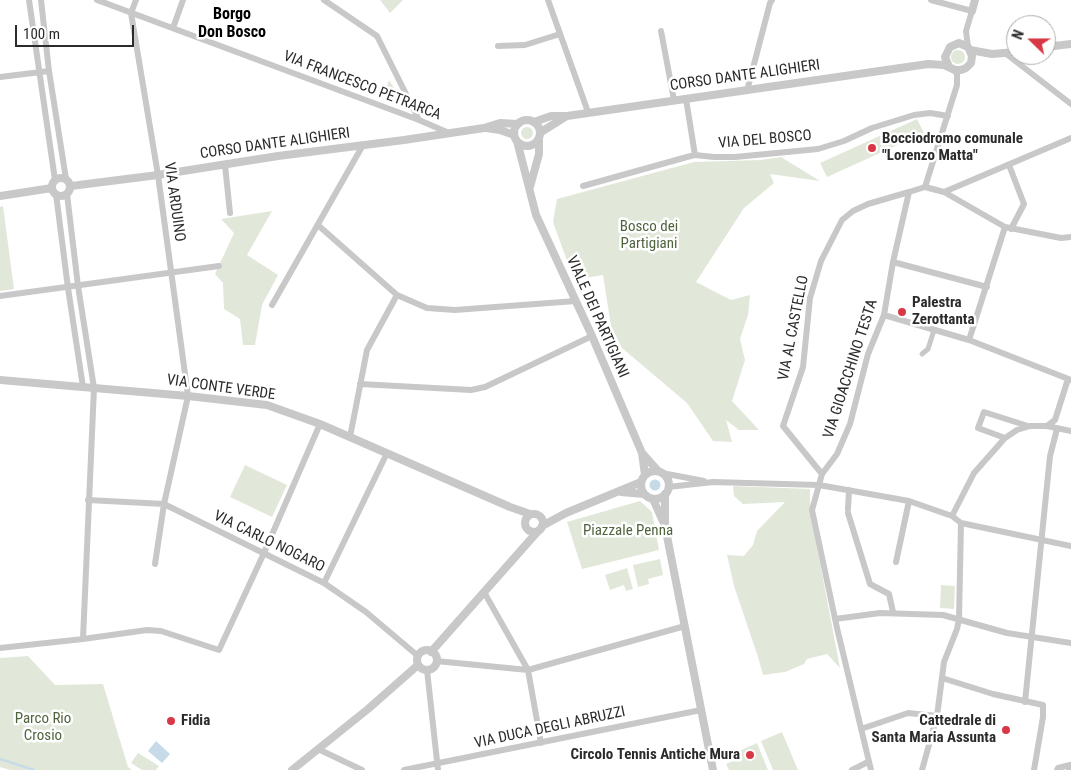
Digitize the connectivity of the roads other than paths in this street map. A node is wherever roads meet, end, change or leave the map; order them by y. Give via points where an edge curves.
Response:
1 (29, 0) edge
2 (41, 0) edge
3 (97, 0) edge
4 (136, 0) edge
5 (183, 0) edge
6 (324, 0) edge
7 (548, 0) edge
8 (931, 0) edge
9 (975, 0) edge
10 (770, 1) edge
11 (972, 11) junction
12 (131, 13) junction
13 (968, 23) junction
14 (173, 28) junction
15 (661, 31) dead end
16 (560, 34) junction
17 (1071, 44) edge
18 (498, 46) dead end
19 (1056, 46) edge
20 (949, 48) junction
21 (969, 48) junction
22 (1003, 54) junction
23 (1006, 54) edge
24 (928, 64) junction
25 (968, 66) junction
26 (951, 68) junction
27 (49, 71) junction
28 (39, 72) junction
29 (0, 78) edge
30 (746, 91) junction
31 (955, 93) junction
32 (686, 99) junction
33 (674, 100) junction
34 (1071, 104) edge
35 (588, 112) junction
36 (567, 116) junction
37 (948, 116) junction
38 (419, 120) junction
39 (534, 122) junction
40 (518, 124) junction
41 (484, 128) junction
42 (449, 133) junction
43 (540, 136) junction
44 (516, 138) junction
45 (1071, 138) edge
46 (363, 146) junction
47 (695, 155) junction
48 (225, 165) junction
49 (1009, 165) junction
50 (158, 175) junction
51 (68, 182) junction
52 (583, 186) dead end
53 (54, 187) junction
54 (925, 187) junction
55 (530, 192) junction
56 (909, 192) junction
57 (944, 192) junction
58 (67, 194) junction
59 (0, 196) edge
60 (230, 213) dead end
61 (318, 226) junction
62 (1008, 228) junction
63 (1071, 237) edge
64 (893, 262) junction
65 (219, 266) dead end
66 (172, 273) junction
67 (78, 286) junction
68 (68, 288) junction
69 (987, 288) junction
70 (397, 295) junction
71 (0, 296) edge
72 (576, 301) junction
73 (272, 305) dead end
74 (884, 315) junction
75 (934, 330) junction
76 (592, 336) junction
77 (969, 340) junction
78 (922, 354) dead end
79 (0, 380) edge
80 (1070, 380) edge
81 (360, 384) junction
82 (83, 387) junction
83 (94, 388) junction
84 (188, 396) junction
85 (320, 424) junction
86 (1030, 426) junction
87 (1047, 426) junction
88 (1067, 429) edge
89 (350, 437) junction
90 (1005, 438) junction
91 (387, 453) junction
92 (642, 453) junction
93 (660, 472) junction
94 (822, 474) junction
95 (643, 478) junction
96 (713, 482) junction
97 (819, 485) junction
98 (849, 490) junction
99 (667, 491) junction
100 (619, 492) junction
101 (644, 494) junction
102 (653, 499) junction
103 (88, 500) junction
104 (908, 501) junction
105 (164, 504) junction
106 (510, 507) junction
107 (566, 513) junction
108 (530, 514) junction
109 (540, 516) junction
110 (952, 516) junction
111 (961, 523) junction
112 (526, 525) junction
113 (665, 526) junction
114 (540, 528) junction
115 (1042, 539) junction
116 (1071, 546) edge
117 (521, 552) junction
118 (264, 553) junction
119 (896, 562) dead end
120 (155, 564) dead end
121 (324, 583) junction
122 (484, 592) junction
123 (894, 612) junction
124 (835, 619) junction
125 (959, 619) junction
126 (685, 626) junction
127 (1031, 637) junction
128 (83, 639) junction
129 (1071, 643) edge
130 (0, 648) edge
131 (432, 652) junction
132 (418, 656) junction
133 (436, 661) junction
134 (418, 665) junction
135 (427, 670) junction
136 (528, 670) junction
137 (942, 678) junction
138 (1025, 702) junction
139 (701, 710) junction
140 (937, 716) junction
141 (861, 728) junction
142 (541, 743) junction
143 (318, 749) junction
144 (868, 762) junction
145 (1070, 766) edge
146 (438, 767) edge
147 (292, 770) edge
148 (362, 770) edge
149 (404, 770) edge
150 (713, 770) edge
151 (852, 770) edge
152 (871, 770) edge
153 (922, 770) edge
154 (1034, 770) edge
155 (1057, 770) edge

1 - 28 street
2 - 27 street
3 - 12 street, VIA FRANCESCO PETRARCA
4 - 12 street
5 - 14 street
6 - 38 street via 377,36
7 - 16 street
8 - 11 street
9 - 11 street
10 - 30 street
11 - 13 street
12 - 14 street, VIA FRANCESCO PETRARCA
12 - 50 street, VIA ARDUINO
13 - 20 street
13 - 21 street
14 - 38 street, VIA FRANCESCO PETRARCA
15 - 33 street
16 - 18 street via 525,45
16 - 35 street
17 - 19 street
20 - 21 street via 959,43
20 - 24 street, CORSO DANTE ALIGHIERI
20 - 26 street via 945,59
21 - 22 street
21 - 25 street via 972,56
22 - 23 street
22 - 25 street via 979,58
22 - 34 street
24 - 26 street, CORSO DANTE ALIGHIERI via 943,64
24 - 30 street, CORSO DANTE ALIGHIERI
25 - 26 street via 961,70
25 - 31 street
26 - 31 street via 958,77
27 - 28 street
27 - 51 street
28 - 29 street
28 - 53 street
30 - 32 street, CORSO DANTE ALIGHIERI
31 - 37 street
32 - 33 street, CORSO DANTE ALIGHIERI
32 - 47 street
33 - 35 street, CORSO DANTE ALIGHIERI
35 - 36 street, CORSO DANTE ALIGHIERI
36 - 39 street, CORSO DANTE ALIGHIERI via 551,116
36 - 43 street, CORSO DANTE ALIGHIERI
37 - 47 street, VIA DEL BOSCO via 914,114 818,149 735,157
37 - 54 street
38 - 42 street, VIA FRANCESCO PETRARCA
39 - 40 street via 526,120
39 - 43 street via 540,128
40 - 41 street, CORSO DANTE ALIGHIERI via 500,123
40 - 44 street
41 - 42 street, CORSO DANTE ALIGHIERI
41 - 44 street, CORSO DANTE ALIGHIERI via 500,130
42 - 46 street, CORSO DANTE ALIGHIERI
43 - 44 street via 529,146 520,144
43 - 55 street, VIALE DEI PARTIGIANI
44 - 55 street, VIALE DEI PARTIGIANI
45 - 49 street
46 - 48 street, CORSO DANTE ALIGHIERI
46 - 61 street
47 - 52 street, VIA DEL BOSCO
48 - 50 street, CORSO DANTE ALIGHIERI
48 - 60 street
49 - 57 street
49 - 62 street via 1024,204
50 - 51 street, CORSO DANTE ALIGHIERI
50 - 66 street, VIA ARDUINO
51 - 53 street, CORSO DANTE ALIGHIERI via 60,178
51 - 58 street
53 - 58 street via 62,196
53 - 59 street
53 - 68 street
54 - 56 street
54 - 57 street
55 - 72 street, VIALE DEI PARTIGIANI via 544,235
56 - 64 street, VIA GIOACCHINO TESTA
56 - 94 street, VIA AL CASTELLO via 853,211 842,220 821,261 810,298 803,367 783,426
57 - 62 street
58 - 67 street
61 - 70 street
61 - 73 street
62 - 63 street
62 - 69 street
64 - 69 street
64 - 74 street, VIA GIOACCHINO TESTA
65 - 66 street
66 - 67 street
66 - 84 street, VIA ARDUINO
67 - 68 street
67 - 83 street
68 - 71 street
68 - 82 street
69 - 77 street
70 - 72 street via 427,308 455,310
70 - 81 street via 366,350
72 - 76 street, VIALE DEI PARTIGIANI
74 - 75 street
74 - 94 street, VIA GIOACCHINO TESTA via 868,354 850,424 837,454
75 - 77 street
75 - 78 street via 928,349
76 - 81 street via 485,387 471,390
76 - 92 street, VIALE DEI PARTIGIANI
77 - 80 street
79 - 82 street, VIA CONTE VERDE
80 - 87 street via 1055,420
81 - 89 street
82 - 83 street, VIA CONTE VERDE
83 - 84 street, VIA CONTE VERDE
83 - 103 street
84 - 85 street, VIA CONTE VERDE via 267,405
84 - 105 street, VIA ARDUINO
85 - 89 street, VIA CONTE VERDE
85 - 118 street
86 - 87 street
86 - 90 street
86 - 90 street via 984,412 978,428
87 - 88 street
88 - 115 street via 1050,456
89 - 91 street, VIA CONTE VERDE
90 - 110 street via 974,473
91 - 106 street, VIA CONTE VERDE
91 - 121 street
92 - 93 street, VIALE DEI PARTIGIANI
92 - 95 street, VIALE DEI PARTIGIANI
93 - 95 street via 653,471
93 - 96 street
93 - 99 street via 668,480
94 - 97 street, VIA GIOACCHINO TESTA
95 - 100 street, VIA CONTE VERDE
95 - 101 street
96 - 97 street
96 - 99 street
97 - 98 street
97 - 124 street, VIA GIOACCHINO TESTA via 812,510
98 - 104 street
98 - 123 street via 848,511 870,584 889,594
99 - 102 street via 662,497
99 - 113 street
100 - 101 street, VIA CONTE VERDE
100 - 107 street, VIA CONTE VERDE
101 - 102 street
102 - 113 street
103 - 105 street, VIA CARLO NOGARO
103 - 128 street
104 - 110 street
104 - 119 street
105 - 118 street, VIA CARLO NOGARO
105 - 120 street, VIA ARDUINO
106 - 108 street, VIA CONTE VERDE
106 - 112 street, VIA CONTE VERDE
107 - 109 street, VIA CONTE VERDE
107 - 114 street, VIA CONTE VERDE
108 - 109 street, VIA CONTE VERDE
108 - 112 street
109 - 114 street via 543,521
110 - 111 street
111 - 115 street
111 - 125 street
112 - 114 street via 533,532
112 - 117 street via 527,537
113 - 126 street
114 - 117 street
115 - 116 street
115 - 127 street
117 - 122 street
118 - 121 street, VIA CARLO NOGARO
118 - 128 street via 219,650 154,630
121 - 132 street, VIA CARLO NOGARO via 366,612
122 - 131 street
122 - 136 street
123 - 124 street
123 - 125 street
124 - 141 street, VIA GIOACCHINO TESTA
125 - 127 street
125 - 137 street via 944,662
126 - 136 street
126 - 139 street
127 - 129 street
127 - 138 street
128 - 130 street
131 - 132 street via 422,651
131 - 133 street
132 - 134 street
133 - 135 street
133 - 136 street
134 - 135 street
134 - 143 street
135 - 146 street
136 - 142 street
137 - 138 street
137 - 140 street
138 - 154 street via 1043,705
139 - 142 street, VIA DUCA DEGLI ABRUZZI
139 - 150 street
140 - 141 street via 908,713
140 - 153 street
141 - 144 street, VIA GIOACCHINO TESTA
142 - 146 street, VIA DUCA DEGLI ABRUZZI
143 - 147 street
143 - 148 street
144 - 151 street
144 - 152 street, VIA GIOACCHINO TESTA
145 - 155 street
146 - 149 street, VIA DUCA DEGLI ABRUZZI

